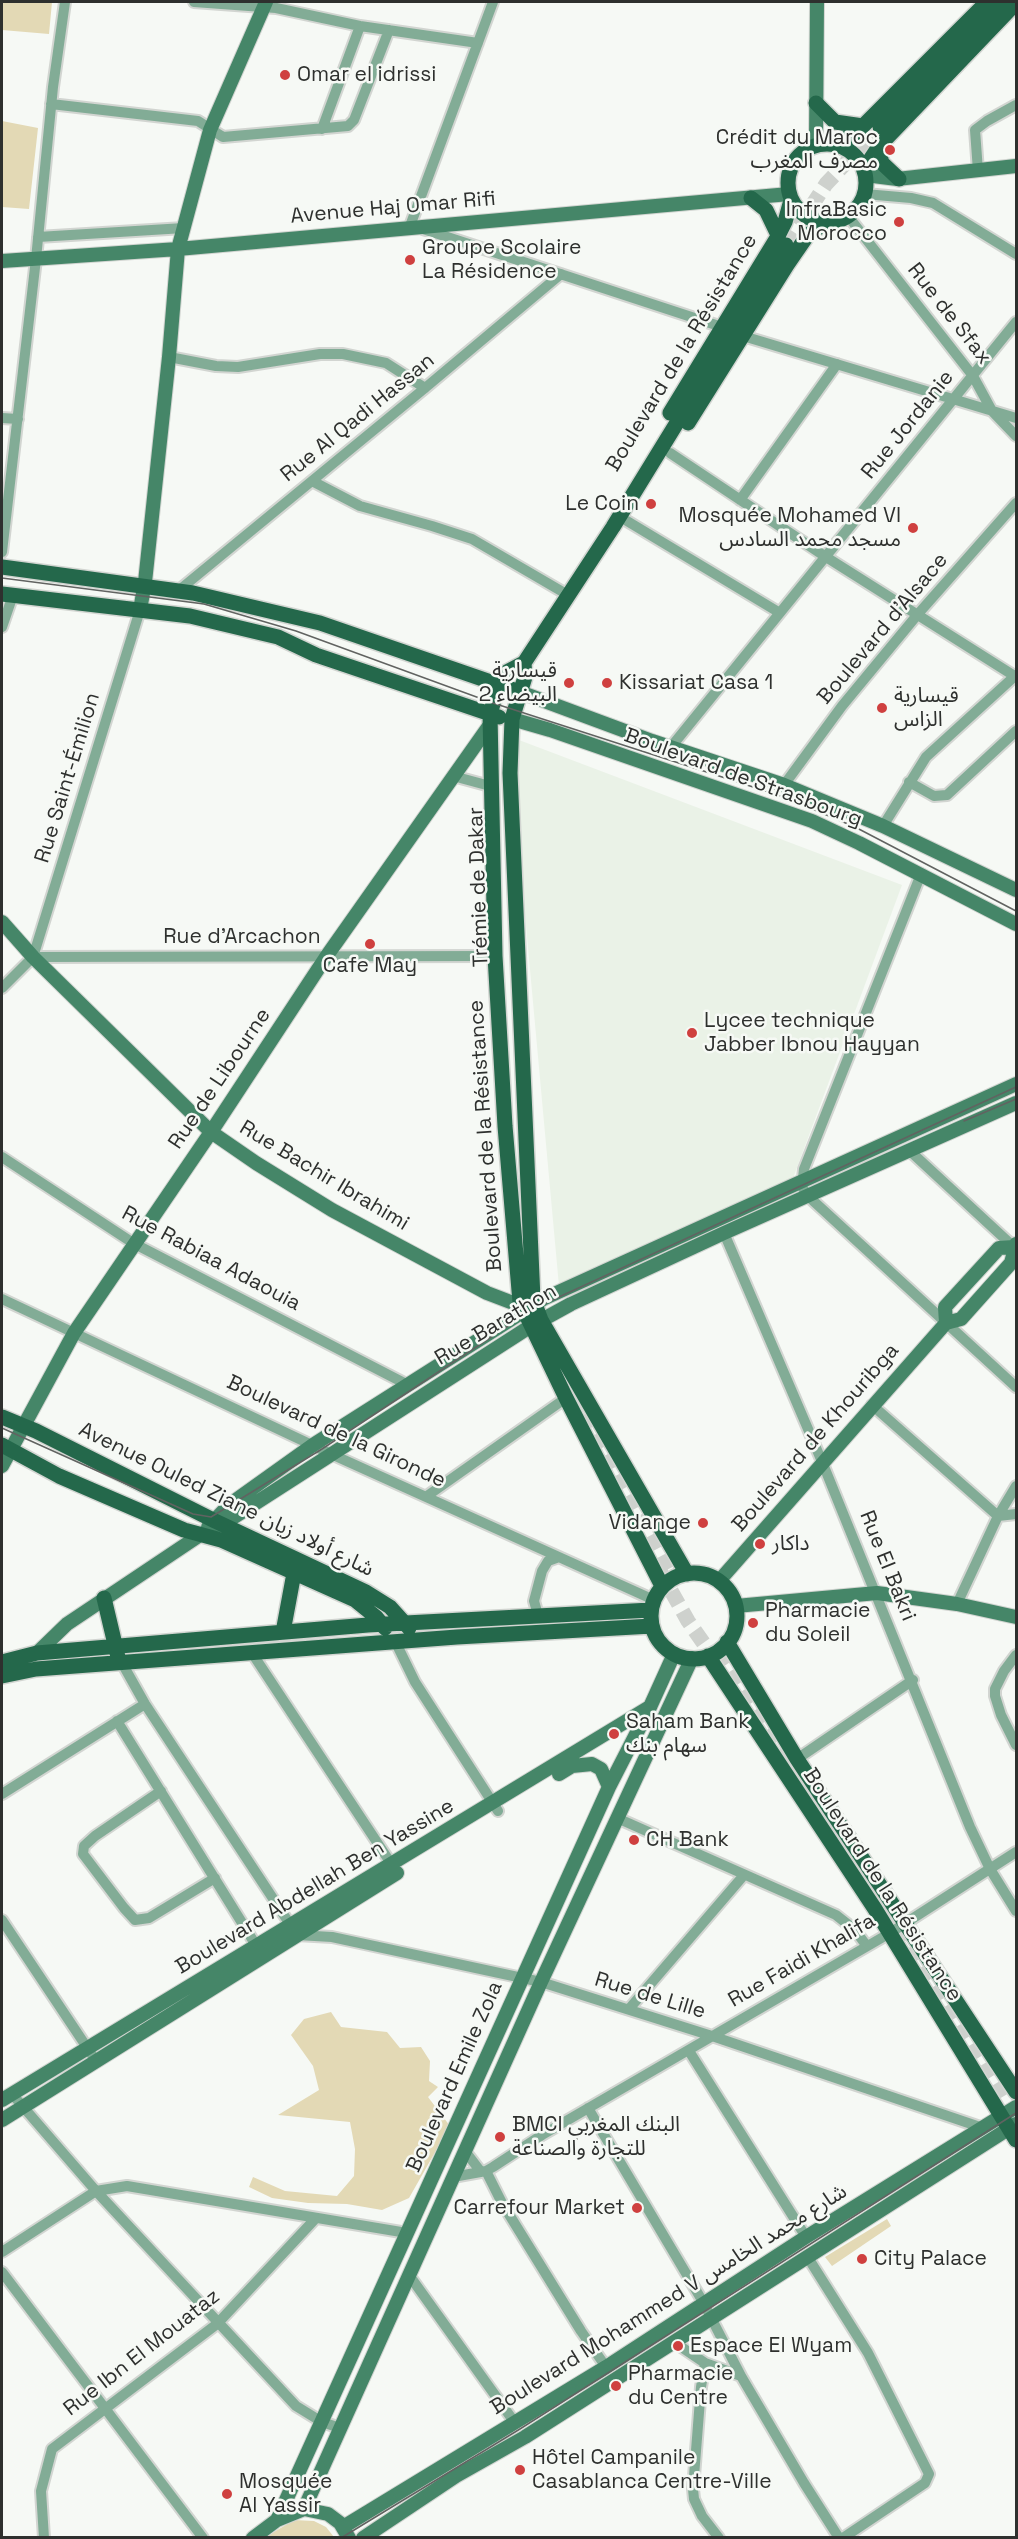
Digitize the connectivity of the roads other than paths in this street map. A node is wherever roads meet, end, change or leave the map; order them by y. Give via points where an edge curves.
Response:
1 (65, 2) edge
2 (194, 2) edge
3 (494, 2) edge
4 (817, 2) edge
5 (987, 2) edge
6 (1002, 2) edge
7 (1017, 3) edge
8 (265, 4) edge
9 (360, 26) junction
10 (389, 30) junction
11 (478, 43) junction
12 (816, 103) junction
13 (51, 104) junction
14 (1017, 105) edge
15 (863, 126) junction
16 (880, 127) tunnel mouth
17 (322, 129) junction
18 (210, 130) junction
19 (880, 144) junction
20 (835, 145) junction
21 (816, 146) junction
22 (1017, 166) edge
23 (978, 171) junction
24 (865, 172) junction
25 (899, 179) junction
26 (865, 194) junction
27 (790, 197) junction
28 (751, 198) junction
29 (848, 216) junction
30 (824, 223) junction
31 (414, 226) junction
32 (184, 228) junction
33 (38, 237) junction
34 (782, 240) junction
35 (178, 249) junction
36 (1017, 254) edge
37 (36, 259) junction
38 (2, 261) edge
39 (561, 274) junction
40 (1017, 322) edge
41 (723, 327) junction
42 (743, 336) junction
43 (169, 357) junction
44 (837, 364) junction
45 (973, 376) junction
46 (425, 388) junction
47 (953, 400) junction
48 (992, 411) junction
49 (2, 418) edge
50 (1017, 418) edge
51 (18, 419) junction
52 (1017, 436) edge
53 (670, 453) junction
54 (312, 482) junction
55 (740, 500) junction
56 (1017, 503) edge
57 (620, 524) junction
58 (2, 552) edge
59 (826, 557) junction
60 (2, 567) edge
61 (144, 587) junction
62 (177, 591) junction
63 (7, 594) edge
64 (568, 595) junction
65 (140, 610) junction
66 (780, 613) junction
67 (918, 614) junction
68 (2, 627) edge
69 (524, 663) junction
70 (1016, 676) edge
71 (498, 685) junction
72 (520, 692) junction
73 (512, 719) junction
74 (489, 720) junction
75 (1017, 731) edge
76 (671, 747) junction
77 (510, 773) junction
78 (453, 776) junction
79 (491, 780) junction
80 (909, 782) junction
81 (784, 785) junction
82 (883, 826) junction
83 (921, 874) junction
84 (1017, 890) edge
85 (2, 922) edge
86 (1017, 924) edge
87 (495, 956) junction
88 (33, 957) junction
89 (326, 957) junction
90 (2, 988) edge
91 (1017, 1084) edge
92 (1017, 1104) edge
93 (211, 1132) junction
94 (910, 1151) junction
95 (2, 1156) edge
96 (802, 1181) junction
97 (809, 1197) junction
98 (724, 1233) junction
99 (134, 1242) junction
100 (1016, 1247) edge
101 (2, 1299) edge
102 (526, 1307) junction
103 (536, 1323) junction
104 (946, 1323) junction
105 (74, 1333) junction
106 (408, 1385) junction
107 (1017, 1386) edge
108 (566, 1398) junction
109 (872, 1405) junction
110 (2, 1417) edge
111 (23, 1425) junction
112 (313, 1445) junction
113 (6, 1447) edge
114 (331, 1454) junction
115 (823, 1464) junction
116 (2, 1466) edge
117 (1017, 1486) edge
118 (427, 1496) junction
119 (1017, 1514) edge
120 (998, 1516) junction
121 (219, 1522) junction
122 (200, 1535) junction
123 (559, 1557) junction
124 (294, 1573) junction
125 (687, 1574) junction
126 (719, 1581) junction
127 (662, 1586) junction
128 (877, 1593) junction
129 (104, 1599) junction
130 (957, 1604) junction
131 (652, 1605) junction
132 (736, 1606) junction
133 (538, 1615) junction
134 (1017, 1617) edge
135 (406, 1624) junction
136 (383, 1625) junction
137 (652, 1626) junction
138 (283, 1632) junction
139 (417, 1641) junction
140 (727, 1642) junction
141 (396, 1643) junction
142 (115, 1648) junction
143 (37, 1653) junction
144 (252, 1653) junction
145 (674, 1654) junction
146 (708, 1656) junction
147 (1017, 1656) edge
148 (692, 1658) junction
149 (2, 1662) edge
150 (122, 1663) junction
151 (2, 1676) edge
152 (913, 1680) junction
153 (145, 1704) junction
154 (650, 1707) junction
155 (117, 1721) junction
156 (1017, 1745) edge
157 (797, 1759) junction
158 (609, 1787) junction
159 (161, 1791) junction
160 (2, 1794) edge
161 (495, 1808) junction
162 (617, 1818) junction
163 (1017, 1852) edge
164 (395, 1869) junction
165 (990, 1869) junction
166 (744, 1875) junction
167 (215, 1878) junction
168 (1017, 1911) edge
169 (2, 1920) edge
170 (906, 1923) junction
171 (294, 1931) junction
172 (890, 1933) junction
173 (866, 1945) junction
174 (257, 1947) junction
175 (523, 1977) junction
176 (541, 1982) junction
177 (629, 2009) junction
178 (712, 2036) junction
179 (87, 2048) junction
180 (689, 2051) junction
181 (96, 2061) junction
182 (1017, 2092) edge
183 (7, 2097) edge
184 (22, 2107) junction
185 (1017, 2107) edge
186 (588, 2108) junction
187 (2, 2120) edge
188 (1011, 2127) edge
189 (983, 2128) junction
190 (465, 2151) junction
191 (484, 2171) junction
192 (453, 2177) junction
193 (96, 2191) junction
194 (316, 2218) junction
195 (407, 2233) junction
196 (806, 2237) junction
197 (2, 2252) edge
198 (807, 2256) junction
199 (2, 2272) edge
200 (409, 2275) junction
201 (704, 2302) junction
202 (710, 2318) junction
203 (217, 2324) junction
204 (674, 2342) junction
205 (705, 2364) junction
206 (606, 2367) junction
207 (741, 2376) junction
208 (105, 2407) junction
209 (322, 2422) junction
210 (515, 2422) junction
211 (340, 2427) junction
212 (304, 2509) junction
213 (277, 2520) junction
214 (346, 2532) edge
215 (44, 2538) edge
216 (203, 2538) edge
217 (253, 2538) edge
218 (363, 2538) edge
219 (719, 2538) edge
220 (841, 2538) edge

1 - 13 street
2 - 8 street
3 - 11 street
4 - 12 street
5 - 15 main road
6 - 16 main road
7 - 19 main road
8 - 9 street
8 - 18 street
9 - 10 street
9 - 17 street
10 - 11 street
10 - 17 street via 352,124
11 - 31 street
12 - 15 main road via 835,122
12 - 21 street
13 - 18 street via 198,121
13 - 33 street
14 - 23 street via 975,130
15 - 20 main road
17 - 18 street via 223,137
18 - 32 street
19 - 24 main road
19 - 25 main road via 882,163
20 - 21 main road
20 - 24 main road via 853,154
21 - 27 main road via 799,156 791,167
22 - 23 street
23 - 25 street
24 - 25 street
24 - 26 main road
26 - 29 main road via 859,207
26 - 36 street via 933,203
27 - 28 street, Avenue Haj Omar Rifi
27 - 30 main road via 802,214
27 - 34 main road, Boulevard de la Résistance
28 - 31 street, Avenue Haj Omar Rifi
28 - 34 main road via 770,215
29 - 30 main road
29 - 45 street, Rue de Sfax
30 - 42 main road, Boulevard de la Résistance via 807,236
31 - 35 street, Avenue Haj Omar Rifi
31 - 39 street
32 - 33 street
32 - 35 street
33 - 37 street
34 - 41 main road, Boulevard de la Résistance
34 - 57 main road
35 - 37 street, Avenue Haj Omar Rifi
35 - 43 street
37 - 38 street, Avenue Haj Omar Rifi
37 - 51 street
39 - 41 street
39 - 46 street, Rue Al Qadi Hassan
40 - 45 street, Rue Jordanie
41 - 57 main road, Boulevard de la Résistance via 608,516
42 - 44 street
42 - 53 main road, Boulevard de la Résistance
43 - 46 street via 238,367 320,354 354,355 386,363
43 - 61 street
44 - 47 street
44 - 55 street
45 - 47 street, Rue Jordanie
45 - 48 street, Rue de Sfax
46 - 54 street, Rue Al Qadi Hassan
47 - 48 street
47 - 59 street, Rue Jordanie
48 - 50 street
48 - 52 street, Rue de Sfax
49 - 51 street
51 - 58 street
53 - 55 street
53 - 57 main road, Boulevard de la Résistance
54 - 62 street, Rue Al Qadi Hassan
54 - 64 street via 360,506 472,539
55 - 59 street
56 - 67 street, Boulevard d'Alsace
57 - 64 main road, Boulevard de la Résistance
57 - 66 street
59 - 66 street, Rue Jordanie
59 - 67 street
60 - 61 main road
61 - 62 main road
61 - 65 street
62 - 71 main road via 320,623
63 - 65 main road
63 - 68 street
64 - 69 main road, Boulevard de la Résistance
65 - 74 main road via 190,616 278,637 316,655 440,695
65 - 88 street, Rue Saint-Émilion
66 - 76 street, Rue Jordanie
67 - 70 street
67 - 81 street, Boulevard d'Alsace via 842,706
69 - 71 main road, Boulevard de la Résistance via 507,672
69 - 72 main road, Boulevard de la Résistance
70 - 80 street via 937,746
71 - 72 main road
71 - 74 main road, Boulevard de la Résistance
72 - 73 main road, Boulevard de la Résistance
72 - 76 street, Boulevard de Strasbourg
73 - 74 main road
73 - 77 main road, Boulevard de la Résistance
73 - 83 street, Boulevard de Strasbourg via 812,821
74 - 78 street, Rue de Libourne
74 - 79 main road, Boulevard de la Résistance
75 - 80 street via 947,795 938,797
76 - 81 street, Boulevard de Strasbourg
77 - 79 main road, Trémie de Dakar via 505,796 522,1249 498,808
77 - 102 main road, Boulevard de la Résistance
78 - 79 street
78 - 89 street, Rue de Libourne
79 - 87 main road, Boulevard de la Résistance
80 - 82 street
81 - 82 street, Boulevard de Strasbourg
82 - 84 street, Boulevard de Strasbourg
83 - 86 street, Boulevard de Strasbourg
83 - 96 street
85 - 88 street, Rue Bachir Ibrahimi
87 - 89 street, Rue d'Arcachon
87 - 102 main road, Boulevard de la Résistance via 516,1271
88 - 89 street, Rue d'Arcachon
88 - 90 street
88 - 93 street, Rue Bachir Ibrahimi
89 - 93 street, Rue de Libourne
91 - 96 street
92 - 94 street, Rue Barathon
93 - 99 street, Rue de Libourne
93 - 102 street, Rue Bachir Ibrahimi via 332,1210 487,1293
94 - 97 street, Rue Barathon
94 - 100 street
95 - 99 street, Rue Rabiaa Adaouia
96 - 97 street
96 - 102 street
97 - 98 street, Rue Barathon
97 - 104 street
98 - 103 street, Rue Barathon
98 - 115 street, Rue El Bakri
99 - 105 street, Rue de Libourne
99 - 106 street, Rue Rabiaa Adaouia
100 - 104 street, Boulevard de Khouribga via 1011,1263 962,1319
100 - 104 street, Boulevard de Khouribga via 999,1248 945,1307
101 - 105 street, Boulevard de la Gironde
102 - 103 main road, Boulevard de la Résistance
102 - 106 street
103 - 108 main road, Boulevard de la Résistance
103 - 114 street, Rue Barathon
103 - 125 main road, Boulevard de la Résistance
104 - 107 street
104 - 109 street, Boulevard de Khouribga
105 - 111 street, Rue de Libourne
105 - 112 street, Boulevard de la Gironde
106 - 112 street
108 - 118 street
108 - 127 main road, Boulevard de la Résistance
109 - 115 street, Boulevard de Khouribga
109 - 120 street
110 - 111 main road, Avenue Ouled Ziane شارع أولاد زيان
111 - 113 street, Rue de Libourne
111 - 121 main road, Avenue Ouled Ziane شارع أولاد زيان
112 - 114 street, Boulevard de la Gironde
112 - 121 street via 229,1506
113 - 116 street, Rue de Libourne
113 - 122 main road, Avenue Ouled Ziane شارع أولاد زيان via 59,1476
114 - 118 street, Boulevard de la Gironde
114 - 121 street, Rue Barathon
115 - 126 street, Boulevard de Khouribga
115 - 128 street, Rue El Bakri
117 - 120 street
118 - 123 street, Boulevard de la Gironde
119 - 120 street
120 - 130 street
121 - 122 street
121 - 135 main road, Avenue Ouled Ziane شارع أولاد زيان via 366,1592 390,1607
122 - 124 main road, Avenue Ouled Ziane شارع أولاد زيان
122 - 129 street
123 - 131 street, Boulevard de la Gironde
123 - 133 street via 548,1561 542,1571 534,1601
124 - 136 main road, Avenue Ouled Ziane شارع أولاد زيان via 355,1600
124 - 138 main road
125 - 126 main road via 706,1575
125 - 127 main road
126 - 132 main road
127 - 131 main road
128 - 130 street
128 - 132 street
128 - 152 street, Rue El Bakri
129 - 142 main road
129 - 143 street via 58,1631
130 - 134 street
131 - 133 main road
131 - 137 main road
132 - 140 main road via 735,1627
133 - 135 main road
135 - 136 main road
135 - 139 main road, Avenue Ouled Ziane شارع أولاد زيان
136 - 138 main road
136 - 141 main road, Avenue Ouled Ziane شارع أولاد زيان
137 - 139 main road
137 - 145 main road via 661,1644
138 - 142 main road
139 - 141 main road
140 - 146 main road
140 - 157 main road, Boulevard de la Résistance
141 - 144 main road
141 - 161 street via 415,1682
142 - 143 main road
142 - 150 main road
143 - 149 main road
144 - 150 main road
144 - 164 street
145 - 148 main road
145 - 154 street, Boulevard Emile Zola
146 - 148 main road
146 - 172 main road, Boulevard de la Résistance
147 - 156 street via 995,1689 1001,1715
148 - 162 street, Boulevard Emile Zola
150 - 151 main road via 36,1669
150 - 153 street
152 - 157 street
152 - 165 street, Rue El Bakri
153 - 155 street
153 - 171 street
154 - 158 street, Boulevard Emile Zola
154 - 161 street, Boulevard Abdellah Ben Yassine
155 - 159 street
155 - 160 street
157 - 170 main road, Boulevard de la Résistance
158 - 161 street, Boulevard Abdellah Ben Yassine via 597,1766 581,1764
158 - 175 street, Boulevard Emile Zola
159 - 167 street
159 - 167 street via 95,1836 84,1846 83,1854 135,1920 149,1918
161 - 164 street, Boulevard Abdellah Ben Yassine
162 - 166 street
162 - 176 street, Boulevard Emile Zola
163 - 165 street, Rue Faidi Khalifa
164 - 171 street, Boulevard Abdellah Ben Yassine
165 - 168 street, Rue El Bakri
165 - 170 street, Rue Faidi Khalifa
166 - 173 street via 836,1915
166 - 177 street
167 - 174 street
169 - 179 street
170 - 172 street, Rue Faidi Khalifa
170 - 182 main road, Boulevard de la Résistance
171 - 174 street, Boulevard Abdellah Ben Yassine
171 - 175 street, Rue de Lille
171 - 181 street, Boulevard Abdellah Ben Yassine
172 - 173 street, Rue Faidi Khalifa
172 - 188 main road, Boulevard de la Résistance
173 - 178 street, Rue Faidi Khalifa
174 - 179 street, Boulevard Abdellah Ben Yassine
175 - 176 street, Rue de Lille
175 - 195 street, Boulevard Emile Zola
176 - 177 street, Rue de Lille
176 - 190 street, Boulevard Emile Zola
177 - 178 street, Rue de Lille
178 - 180 street, Rue Faidi Khalifa
178 - 189 street, Rue de Lille
179 - 181 street
179 - 183 street, Boulevard Abdellah Ben Yassine
180 - 186 street, Rue Faidi Khalifa
180 - 196 street
181 - 184 street, Boulevard Abdellah Ben Yassine
183 - 184 street
184 - 187 street, Boulevard Abdellah Ben Yassine
184 - 193 street
185 - 188 street, Boulevard Mohammed V شارع محمد الخامس
186 - 191 street, Rue Faidi Khalifa
186 - 201 street
188 - 189 street, Boulevard Mohammed V شارع محمد الخامس
188 - 198 street, Boulevard Mohammed V شارع محمد الخامس
189 - 196 street, Boulevard Mohammed V شارع محمد الخامس
190 - 191 street
190 - 192 street, Boulevard Emile Zola
191 - 192 street, Rue Faidi Khalifa
191 - 206 street
192 - 200 street, Boulevard Emile Zola
193 - 194 street via 144,2187
193 - 197 street
193 - 203 street
194 - 195 street
194 - 203 street, Rue Ibn El Mouataz
195 - 209 street, Boulevard Emile Zola
196 - 201 street, Boulevard Mohammed V شارع محمد الخامس
198 - 202 street, Boulevard Mohammed V شارع محمد الخامس
198 - 220 street via 868,2353 929,2474 925,2483
199 - 208 street
200 - 210 street
200 - 211 street, Boulevard Emile Zola
201 - 202 street
201 - 206 street, Boulevard Mohammed V شارع محمد الخامس
202 - 204 street, Boulevard Mohammed V شارع محمد الخامس
202 - 207 street
203 - 208 street, Rue Ibn El Mouataz
203 - 209 street via 296,2406
204 - 205 street
204 - 218 street, Boulevard Mohammed V شارع محمد الخامس
205 - 207 street
205 - 219 street via 693,2489 702,2516
206 - 210 street, Boulevard Mohammed V شارع محمد الخامس
207 - 220 street
208 - 215 street, Rue Ibn El Mouataz via 52,2449 41,2491
208 - 216 street
209 - 211 street
209 - 213 street, Boulevard Emile Zola
210 - 214 street, Boulevard Mohammed V شارع محمد الخامس
211 - 212 street, Boulevard Emile Zola
212 - 213 street
212 - 214 street via 328,2514
213 - 217 street

